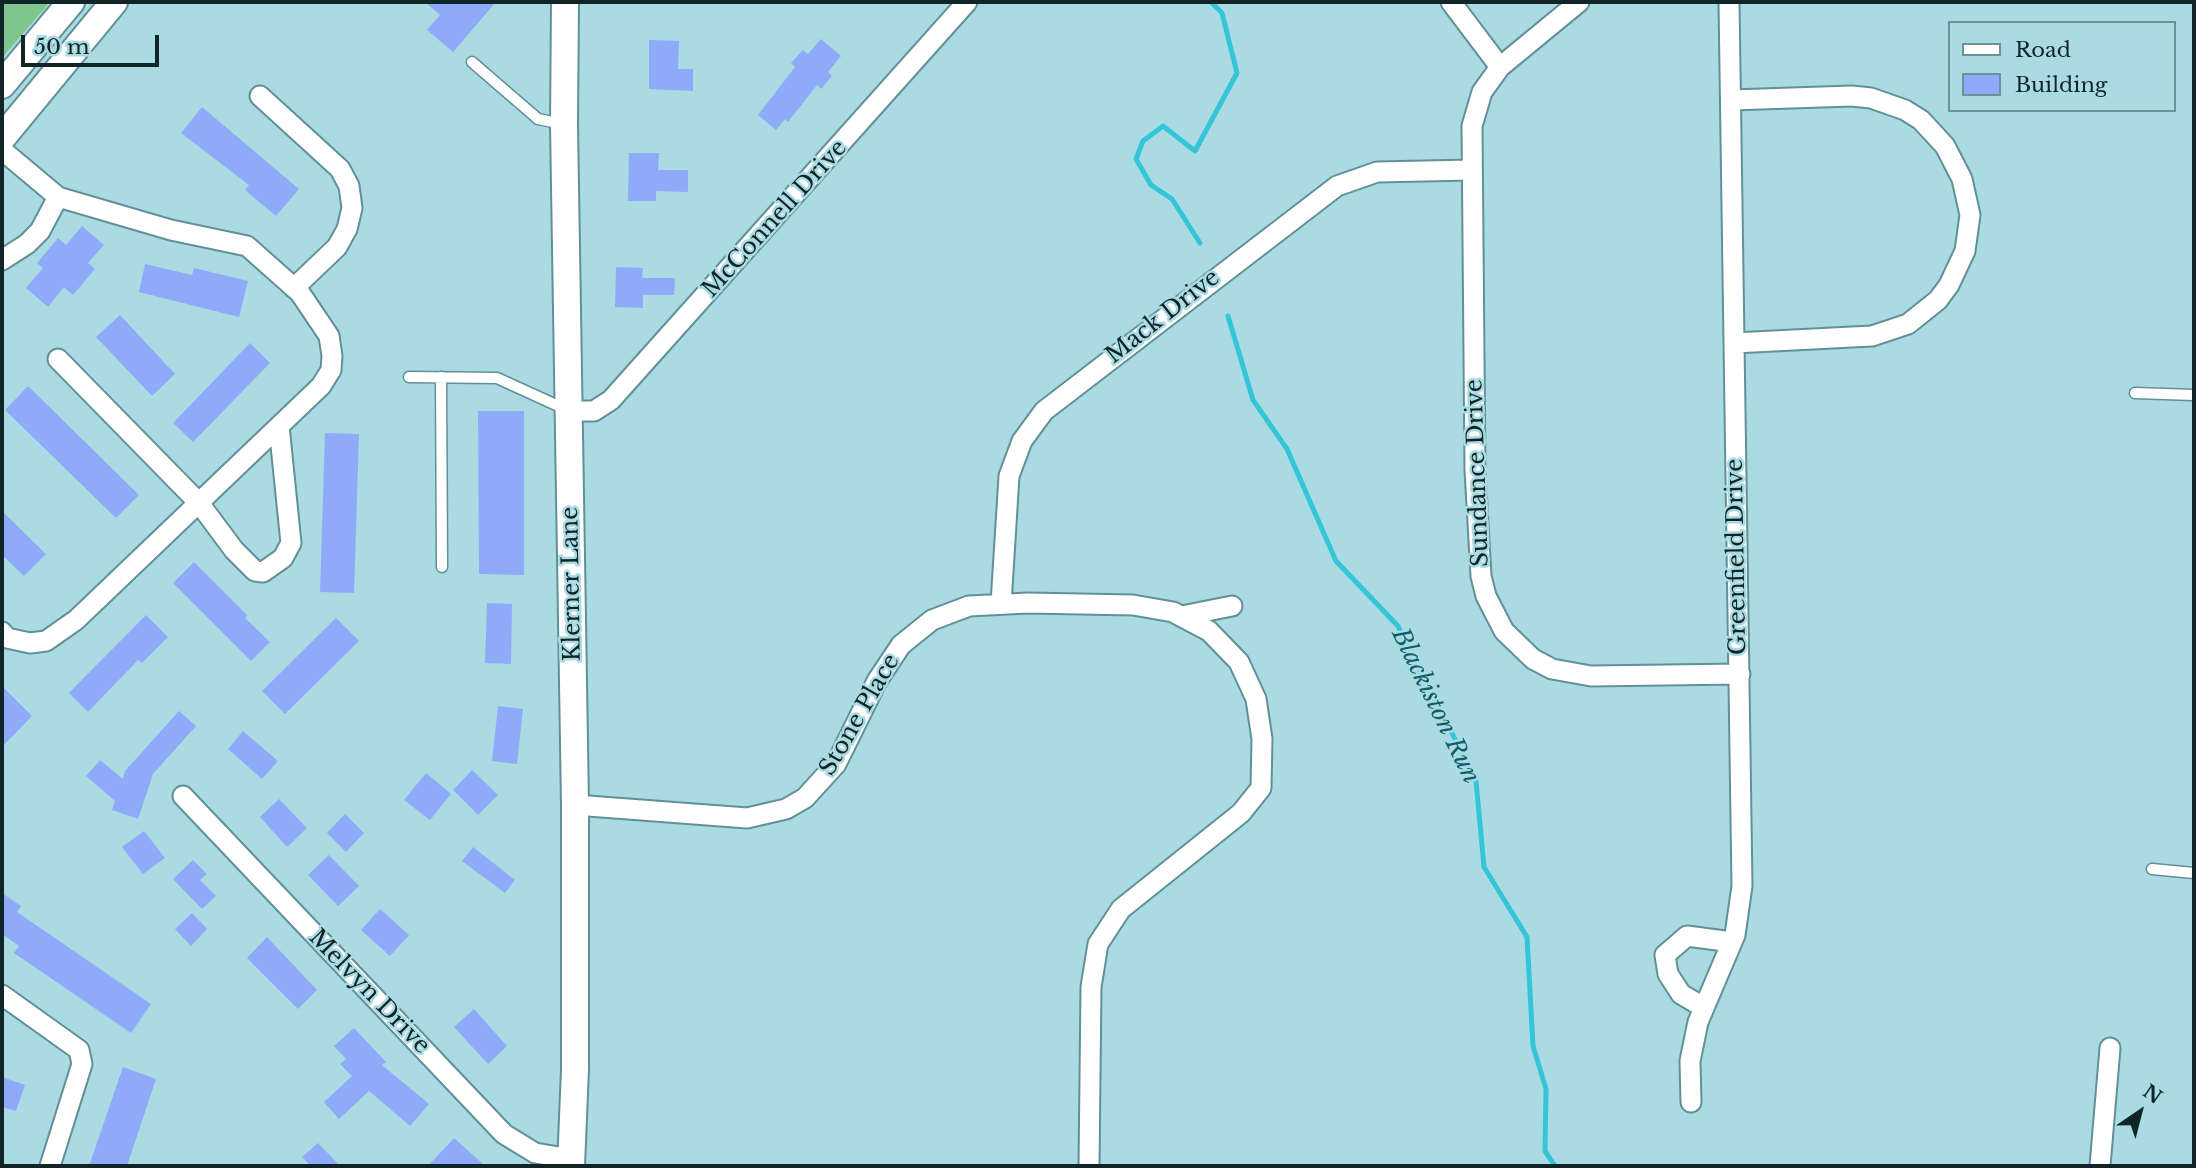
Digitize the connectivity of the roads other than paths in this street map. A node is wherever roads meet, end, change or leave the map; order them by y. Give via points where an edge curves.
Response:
1 (71, 2) edge
2 (114, 2) edge
3 (565, 2) edge
4 (967, 2) edge
5 (1451, 2) edge
6 (1579, 2) edge
7 (1729, 2) edge
8 (472, 62) dead end
9 (1500, 67) junction
10 (2, 85) edge
11 (260, 96) dead end
12 (1731, 100) junction
13 (564, 124) junction
14 (2, 138) edge
15 (2, 150) edge
16 (1472, 170) junction
17 (58, 197) junction
18 (2, 260) edge
19 (294, 288) junction
20 (1734, 343) junction
21 (58, 359) dead end
22 (409, 377) dead end
23 (441, 377) junction
24 (2135, 393) dead end
25 (2194, 395) edge
26 (569, 411) junction
27 (279, 426) junction
28 (199, 503) junction
29 (442, 567) dead end
30 (1001, 604) junction
31 (1232, 606) dead end
32 (1182, 616) junction
33 (2, 632) edge
34 (1740, 674) junction
35 (183, 796) dead end
36 (575, 805) junction
37 (2151, 869) dead end
38 (2194, 873) edge
39 (1732, 942) junction
40 (2, 995) edge
41 (1703, 1007) junction
42 (2110, 1048) dead end
43 (1691, 1102) dead end
44 (571, 1163) edge
45 (50, 1166) edge
46 (1089, 1166) edge
47 (2100, 1166) edge

1 - 10 street
2 - 14 street
3 - 13 street, Klerner Lane
4 - 26 street, McConnell Drive via 611,400 594,411
5 - 9 street
6 - 9 street
7 - 12 street, Greenfield Drive
8 - 13 lane via 538,118
9 - 16 street, Sundance Drive via 1476,108
11 - 19 street via 340,169 349,186 352,208 347,229 337,247
12 - 20 street, Greenfield Drive
12 - 20 street via 1852,96 1905,110 1945,146 1962,179 1970,215 1965,251 1949,285 1908,324 1872,336
13 - 26 street, Klerner Lane
15 - 17 street
16 - 30 street, Mack Drive via 1377,172 1337,186 1044,411 1022,441 1009,476
16 - 34 street, Sundance Drive via 1477,538 1481,576 1494,613 1518,646 1552,668 1591,676
17 - 18 street via 40,231
17 - 19 street via 171,230 247,246
19 - 27 street via 329,336 331,370 321,386
20 - 34 street, Greenfield Drive
21 - 28 street
22 - 23 lane
23 - 26 lane via 497,378
23 - 29 lane
24 - 25 lane
26 - 36 street, Klerner Lane
27 - 28 street
27 - 28 street via 291,543 283,558 263,572 255,571
28 - 33 street via 76,620 46,642 7,638
30 - 32 street, Stone Place via 1133,605
30 - 36 street, Stone Place via 950,612 901,645 877,681 836,764 805,799 786,809 747,818
31 - 32 street, Stone Place
32 - 46 street, Stone Place via 1225,646 1249,680 1262,739 1261,788 1241,813 1121,909 1098,944 1090,999
34 - 39 street, Greenfield Drive via 1742,886
35 - 44 street, Melvyn Drive via 504,1135 535,1153
36 - 44 street, Klerner Lane
37 - 38 lane
39 - 41 street, Greenfield Drive
39 - 41 street via 1688,936 1665,955 1668,974 1681,994
40 - 45 street via 79,1050 82,1064
41 - 43 street, Greenfield Drive via 1690,1061
42 - 47 street

